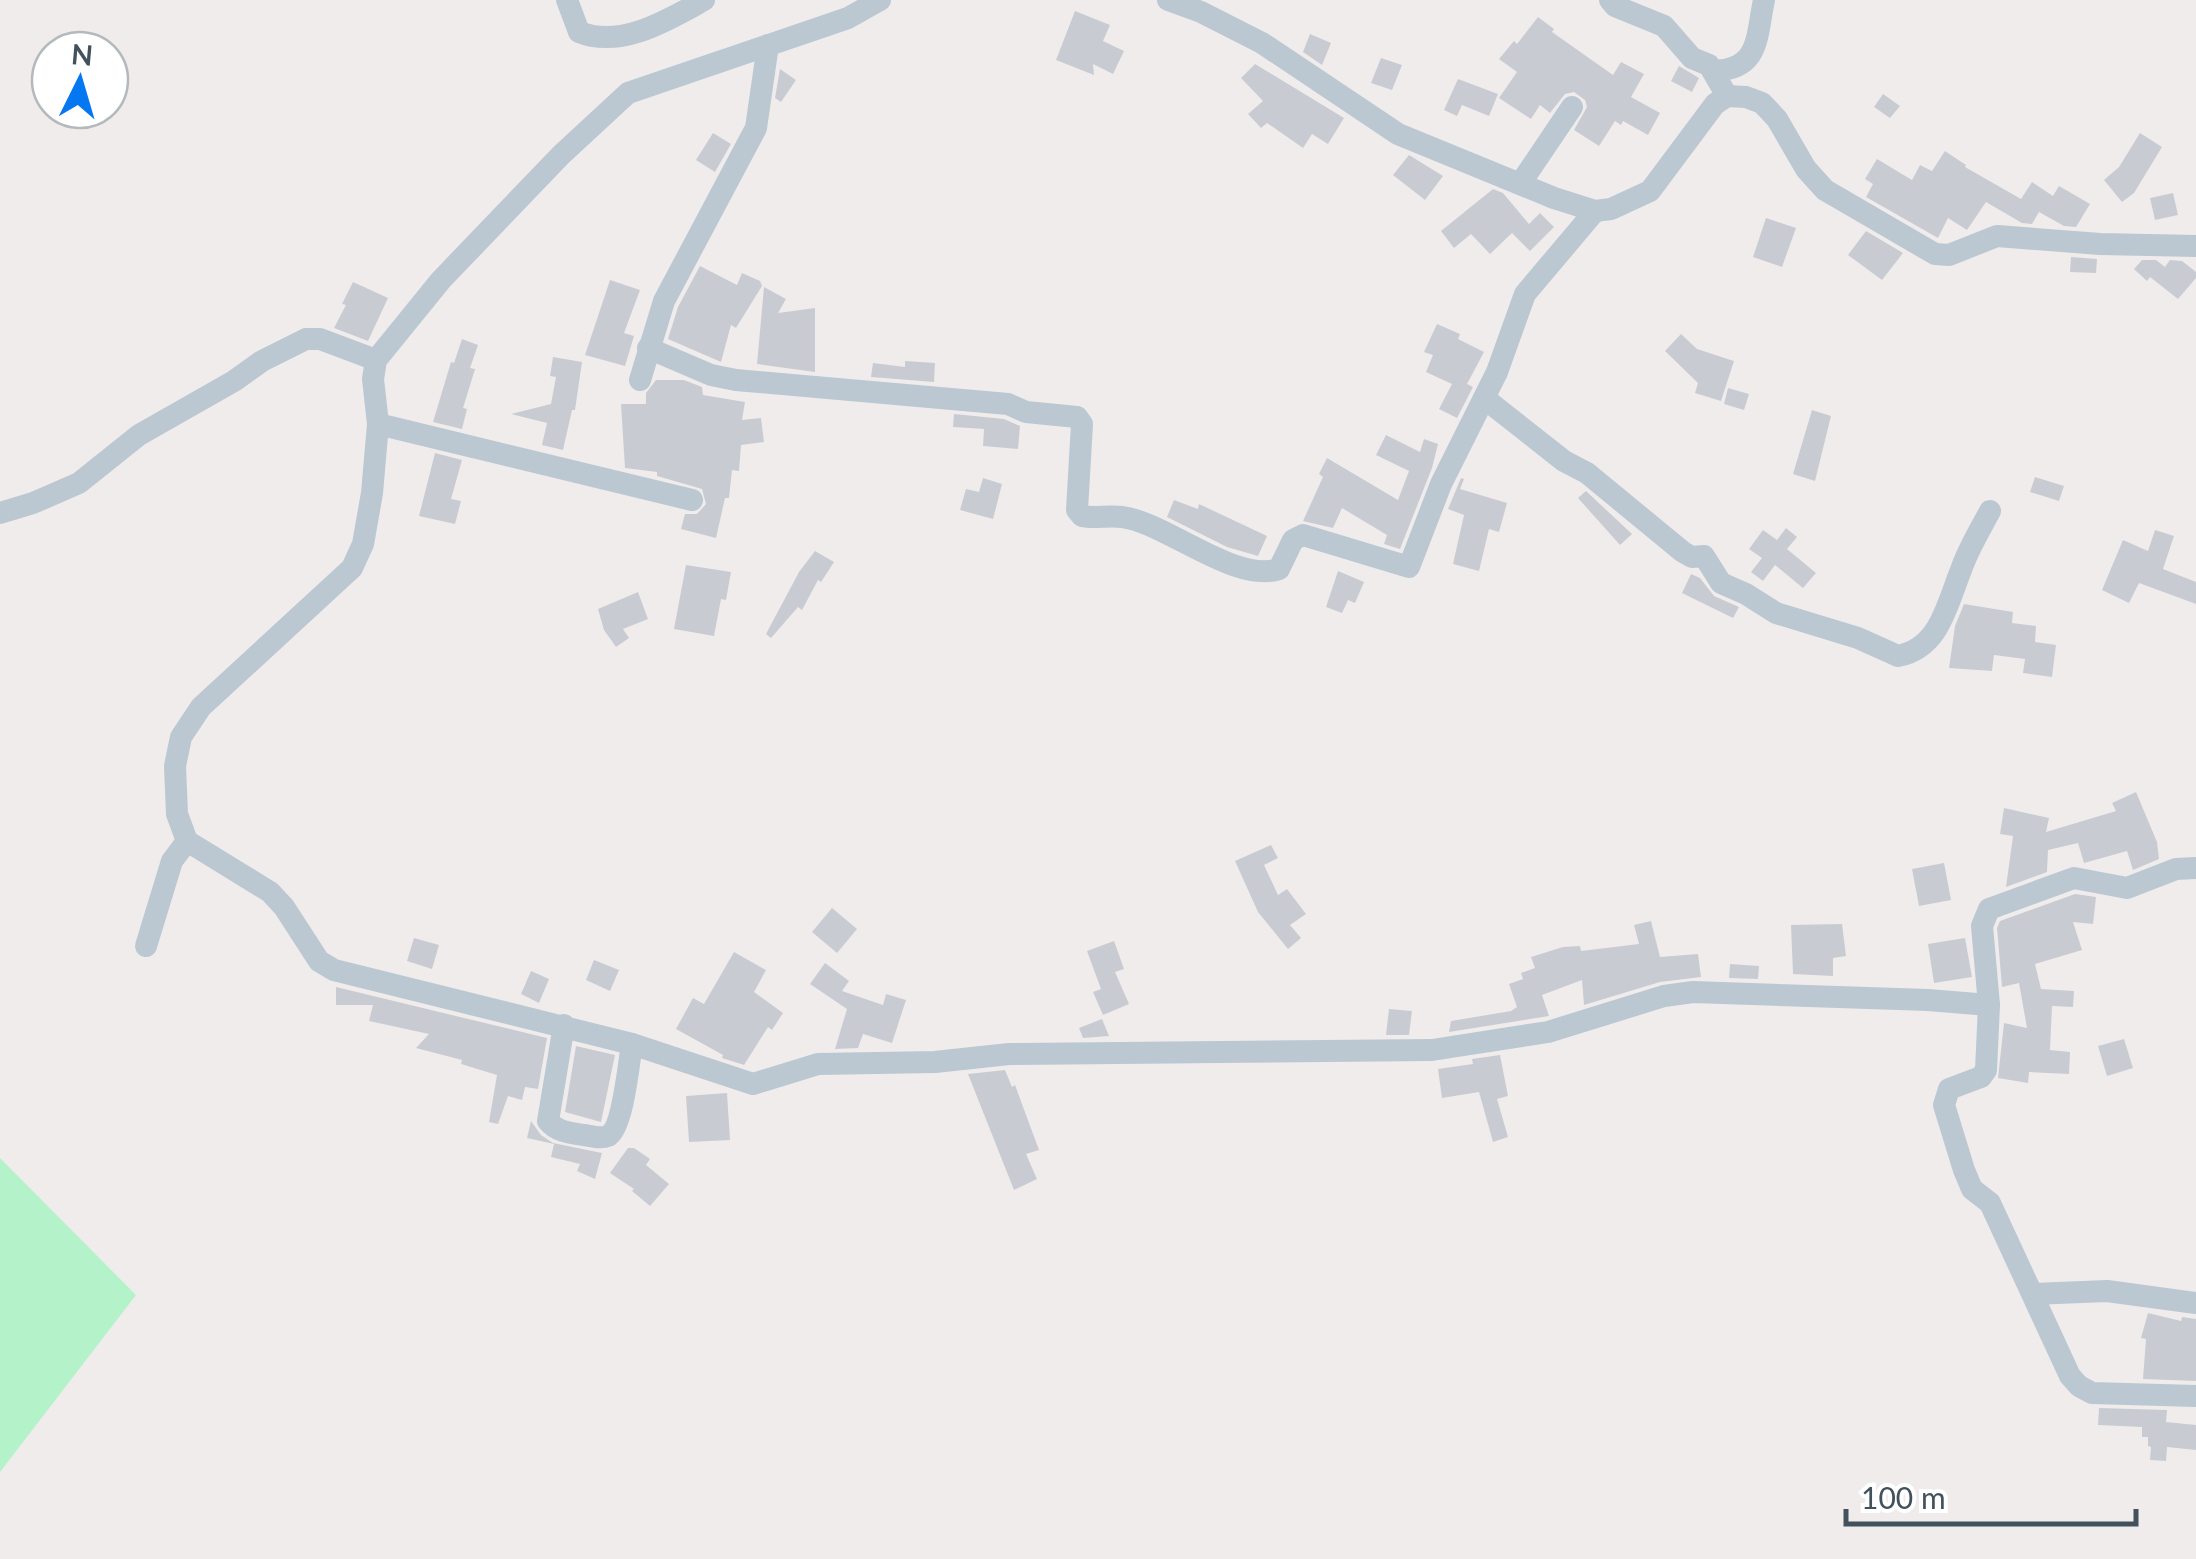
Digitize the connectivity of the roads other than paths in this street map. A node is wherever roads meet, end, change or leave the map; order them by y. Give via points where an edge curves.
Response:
1 (567, 0) edge
2 (704, 0) edge
3 (880, 0) edge
4 (1168, 0) edge
5 (1610, 0) edge
6 (1764, 0) edge
7 (768, 45) junction
8 (1714, 71) junction
9 (1727, 96) junction
10 (1572, 107) dead end
11 (1520, 184) junction
12 (1595, 211) junction
13 (2196, 246) edge
14 (648, 348) junction
15 (376, 360) junction
16 (640, 380) dead end
17 (1484, 398) junction
18 (378, 424) junction
19 (692, 500) dead end
20 (1990, 511) dead end
21 (0, 513) edge
22 (187, 841) junction
23 (2196, 868) edge
24 (146, 946) dead end
25 (1989, 1006) junction
26 (564, 1025) junction
27 (632, 1044) junction
28 (2033, 1294) junction
29 (2196, 1303) edge
30 (2196, 1396) edge

1 - 2 street via 579,32 594,38 657,26
3 - 7 street
4 - 11 street via 1262,43 1398,134
5 - 8 street via 1664,26 1692,58
6 - 8 street via 1749,58 1733,70
7 - 14 street via 756,128 664,302
7 - 15 street via 628,94 441,280
8 - 9 street
9 - 12 street via 1654,188
9 - 13 street via 1767,106 1824,190 1938,254 1949,256 1997,236
10 - 11 street
11 - 12 street
12 - 17 street via 1525,294
14 - 16 street
14 - 17 street via 736,380 1008,404 1077,417 1080,515 1123,517 1228,562 1270,572 1281,568 1293,540 1303,536 1411,566 1440,484
15 - 18 street
15 - 21 street via 306,339 139,435 80,483
17 - 20 street via 1683,552 1704,556 1721,583 1776,612 1898,656 1933,637
18 - 19 street
18 - 22 street via 356,562 220,688 181,737 175,800
22 - 24 street via 172,861
22 - 26 street via 270,892 328,968
23 - 25 street via 2127,888 2074,878 1990,909 1982,926
25 - 27 street via 1692,992 1548,1032 1432,1050 1104,1051 829,1063 753,1084
25 - 28 street via 1985,1072 1951,1087 1943,1102 1971,1186 1990,1203
26 - 27 street
26 - 27 street via 548,1121 571,1134 604,1138 612,1132
28 - 29 street via 2107,1291
28 - 30 street via 2070,1376 2086,1392

